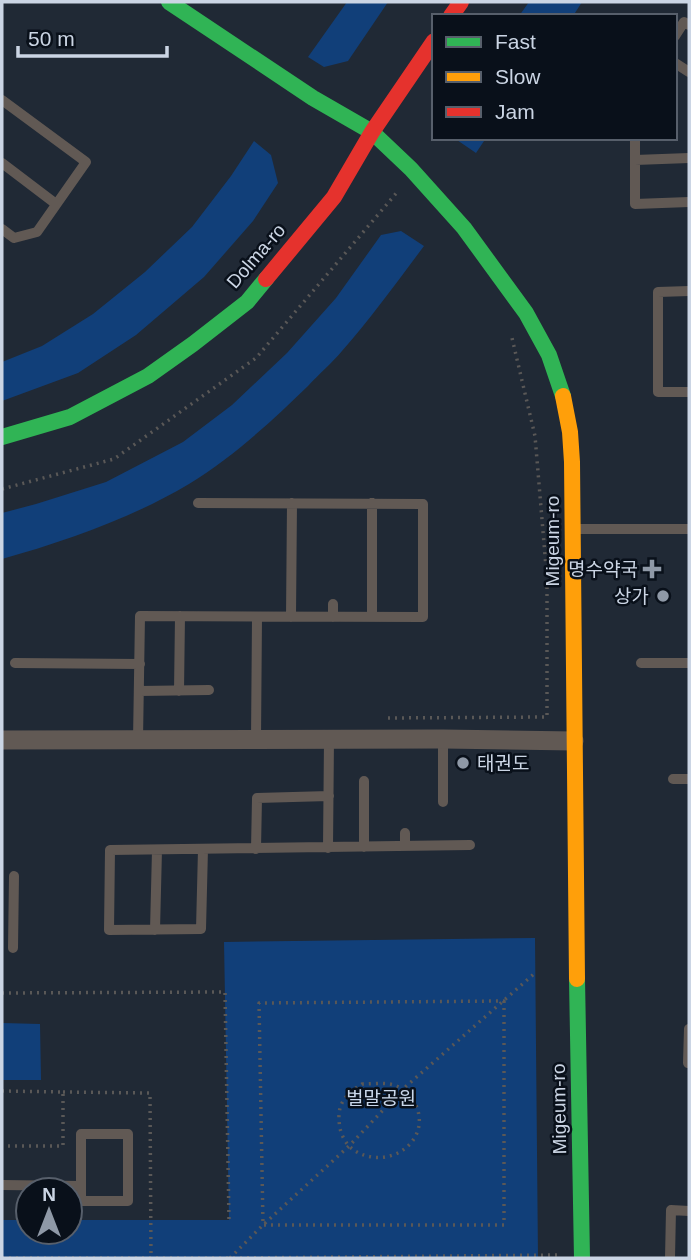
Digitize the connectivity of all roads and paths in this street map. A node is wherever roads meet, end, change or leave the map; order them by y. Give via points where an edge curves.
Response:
1 (169, 2) edge
2 (689, 26) edge
3 (677, 33) edge
4 (432, 44) edge
5 (2, 100) edge
6 (372, 132) junction
7 (635, 140) edge
8 (689, 158) edge
9 (635, 160) junction
10 (2, 163) edge
11 (689, 202) edge
12 (57, 204) junction
13 (2, 229) edge
14 (14, 238) junction
15 (2, 243) edge
16 (689, 291) edge
17 (689, 392) edge
18 (2, 437) edge
19 (198, 503) dead end
20 (292, 503) junction
21 (372, 503) junction
22 (573, 529) junction
23 (689, 529) edge
24 (333, 604) dead end
25 (180, 616) junction
26 (257, 617) junction
27 (291, 617) junction
28 (333, 617) junction
29 (372, 617) junction
30 (16, 663) dead end
31 (641, 663) dead end
32 (689, 663) edge
33 (140, 664) junction
34 (209, 690) dead end
35 (139, 691) junction
36 (179, 691) junction
37 (256, 739) junction
38 (329, 739) junction
39 (443, 739) junction
40 (2, 740) edge
41 (138, 740) junction
42 (575, 741) junction
43 (673, 779) dead end
44 (689, 779) edge
45 (364, 781) dead end
46 (329, 796) junction
47 (443, 802) dead end
48 (405, 833) dead end
49 (470, 845) dead end
50 (405, 846) junction
51 (364, 847) junction
52 (328, 848) junction
53 (157, 849) junction
54 (202, 849) junction
55 (256, 849) junction
56 (14, 876) dead end
57 (2, 913) edge
58 (14, 913) junction
59 (155, 930) junction
60 (13, 948) dead end
61 (534, 973) dead end
62 (2, 993) edge
63 (504, 1001) junction
64 (689, 1029) edge
65 (689, 1063) edge
66 (403, 1089) junction
67 (2, 1091) edge
68 (2, 1146) edge
69 (349, 1146) junction
70 (81, 1186) joint
71 (689, 1211) edge
72 (229, 1220) dead end
73 (263, 1225) junction
74 (2, 1258) edge
75 (215, 1258) edge
76 (230, 1258) edge
77 (557, 1258) edge
78 (582, 1258) edge
79 (670, 1258) edge

1 - 6 main road, Migeum-ro
2 - 3 lane via 684,22
4 - 6 main road, Dolma-ro
5 - 12 lane via 86,162
6 - 18 main road, Dolma-ro via 334,197 247,302 148,376 70,416
6 - 22 main road, Migeum-ro via 464,228 526,313 549,355 570,432
7 - 9 lane
8 - 9 lane
9 - 11 lane via 635,204
10 - 12 lane
12 - 14 lane via 37,232
13 - 14 lane
14 - 15 lane
16 - 17 lane via 658,292 658,392
19 - 20 lane
20 - 21 lane
20 - 27 lane
21 - 29 lane
21 - 29 lane via 423,504 423,617
22 - 23 lane
22 - 42 main road, Migeum-ro
24 - 28 lane
25 - 26 lane
25 - 33 lane via 140,616
25 - 36 lane
26 - 27 lane
26 - 37 lane
27 - 28 lane
28 - 29 lane
30 - 33 lane
31 - 32 lane
33 - 35 lane
34 - 36 lane
35 - 36 lane
35 - 41 lane
37 - 38 street
37 - 41 street
38 - 39 street
38 - 46 lane
39 - 42 street
39 - 47 lane
40 - 41 street
42 - 78 main road, Migeum-ro
43 - 44 lane
45 - 51 lane
46 - 52 lane
46 - 55 lane via 257,797
48 - 50 lane
49 - 50 lane
50 - 51 lane
51 - 52 lane
52 - 55 lane
53 - 54 lane
53 - 59 lane
53 - 59 lane via 110,849 109,930
54 - 55 lane
54 - 59 lane via 201,929
56 - 58 lane
57 - 58 lane
58 - 60 lane
61 - 63 path
62 - 72 path via 225,992
63 - 66 path
63 - 73 path via 503,1225
63 - 73 path via 259,1003
64 - 65 lane
66 - 69 path
66 - 69 path via 391,1084 362,1084 343,1099 338,1114
66 - 69 path via 419,1115 411,1143 383,1158 365,1156
67 - 68 path via 63,1092 63,1146
69 - 73 path
70 - 70 lane via 81,1201 128,1201 128,1135 81,1135
71 - 79 lane via 671,1210
73 - 76 path
74 - 75 path
75 - 76 path
76 - 77 path

